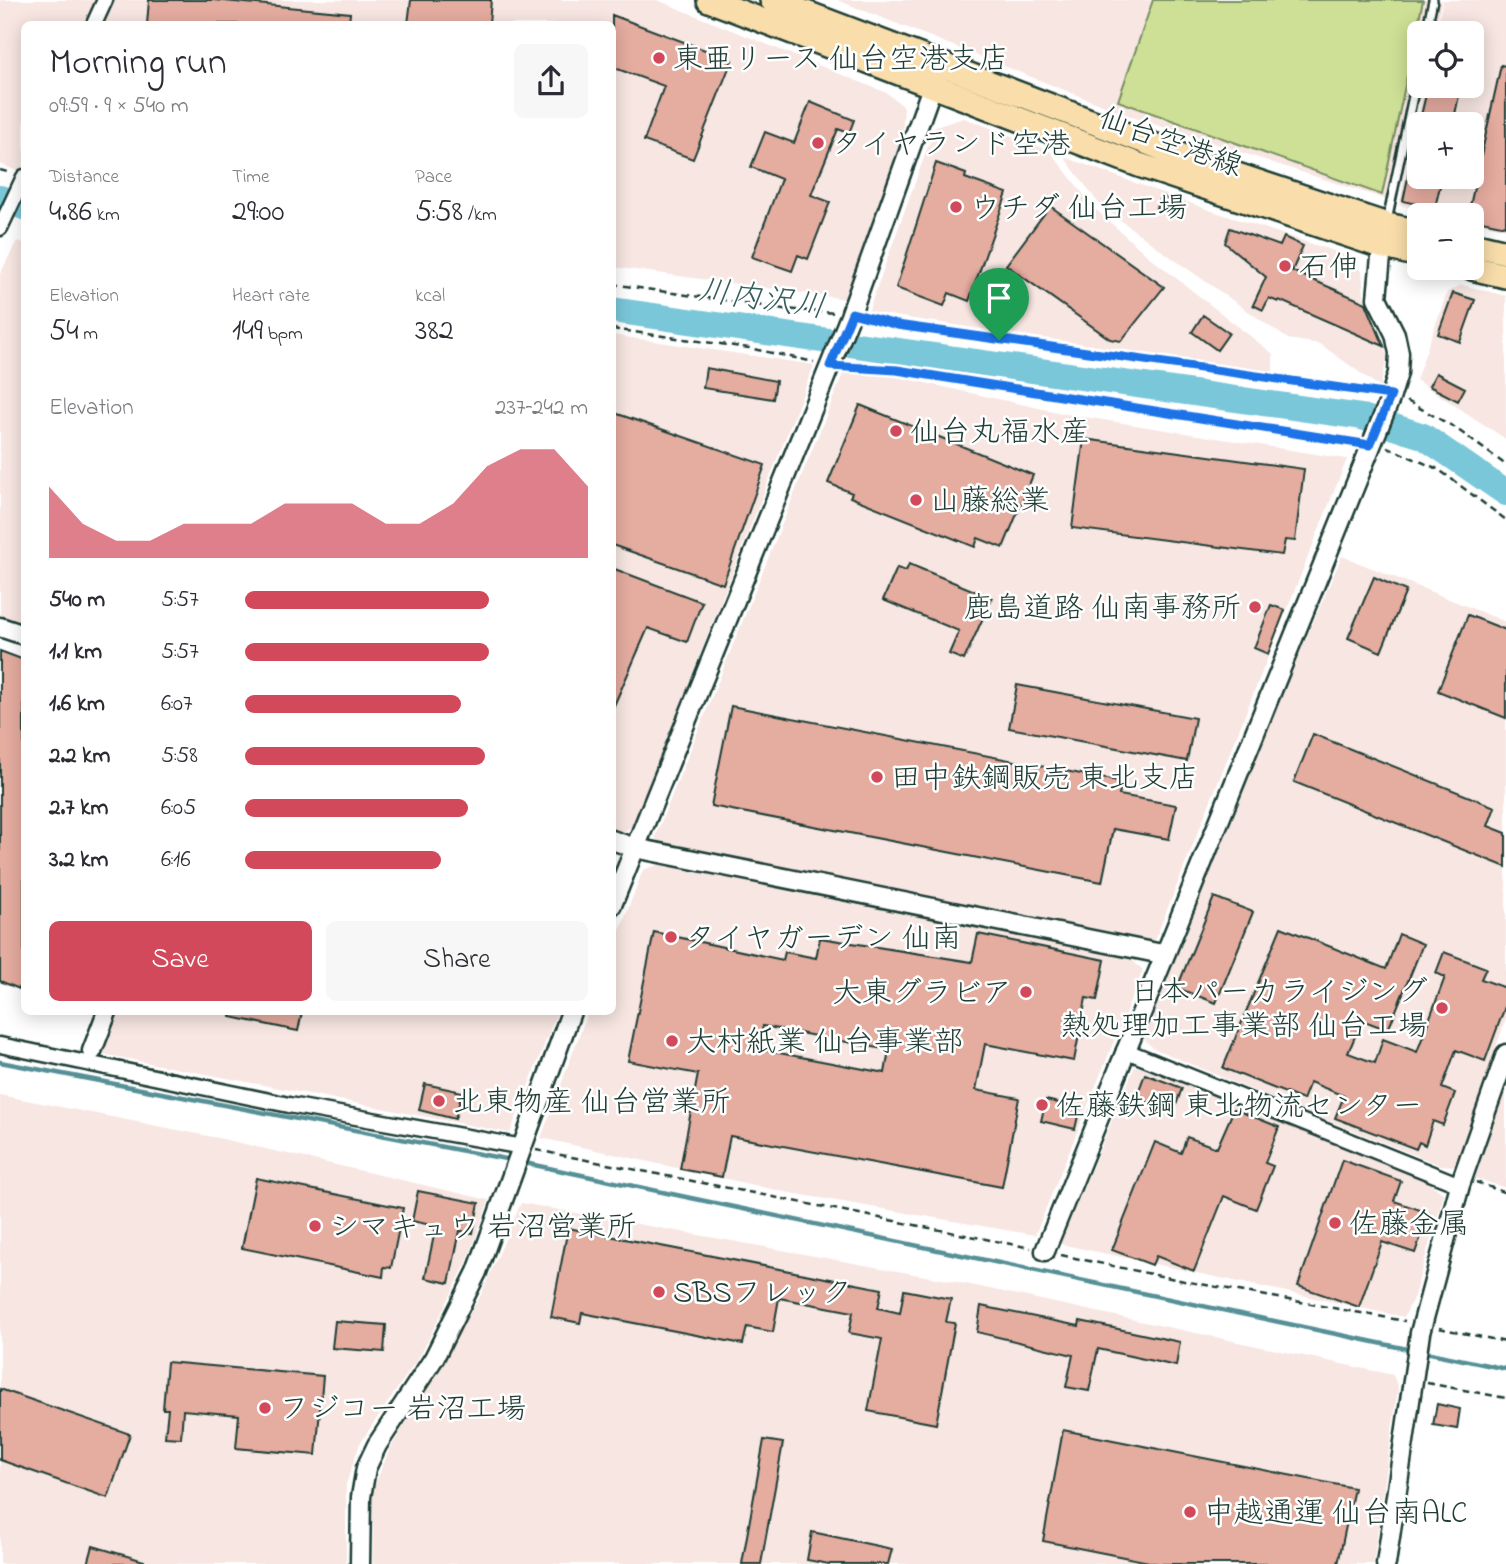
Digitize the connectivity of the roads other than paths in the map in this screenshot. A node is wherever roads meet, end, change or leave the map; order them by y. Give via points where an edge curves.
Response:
1 (105, 0) edge
2 (709, 0) edge
3 (772, 0) edge
4 (1433, 0) edge
5 (95, 21) edge
6 (1429, 21) edge
7 (936, 75) junction
8 (1413, 98) edge
9 (21, 184) edge
10 (2, 223) edge
11 (1407, 233) edge
12 (1384, 236) junction
13 (1484, 247) edge
14 (1407, 248) edge
15 (1506, 252) edge
16 (1484, 271) edge
17 (1506, 276) edge
18 (0, 627) edge
19 (21, 634) edge
20 (616, 841) edge
21 (635, 848) junction
22 (616, 895) edge
23 (1162, 954) junction
24 (106, 1015) edge
25 (570, 1015) edge
26 (0, 1045) edge
27 (1124, 1049) junction
28 (92, 1051) dead end
29 (1506, 1054) edge
30 (522, 1149) junction
31 (1462, 1182) junction
32 (1045, 1251) road end
33 (360, 1564) edge
34 (1386, 1564) edge

1 - 5 street
2 - 7 main road, 仙台空港線
3 - 7 main road, 仙台空港線
4 - 6 lane
7 - 12 main road, 仙台空港線 via 1198,162
7 - 21 street via 851,315
8 - 12 lane
9 - 10 street
11 - 12 main road, 仙台空港線
12 - 14 main road, 仙台空港線
12 - 23 street via 1377,298 1395,334 1398,373
13 - 15 main road
16 - 17 main road
18 - 19 street
20 - 21 street
21 - 22 street
21 - 23 street
23 - 27 street
24 - 28 street
25 - 30 street
26 - 30 street
27 - 31 street
27 - 32 street
29 - 31 street
30 - 33 street via 477,1272 434,1358 366,1468
31 - 34 street via 1421,1329

